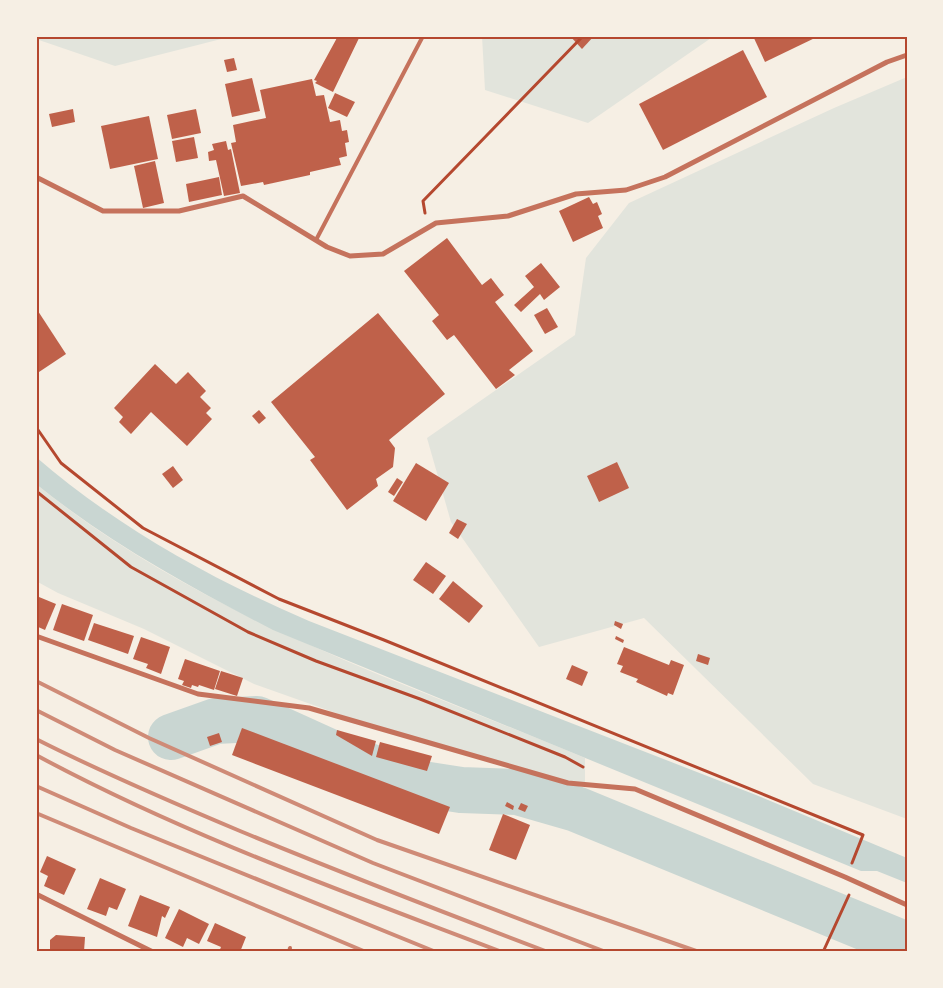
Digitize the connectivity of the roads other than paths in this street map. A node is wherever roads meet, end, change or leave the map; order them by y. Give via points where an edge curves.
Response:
1 (424, 36) edge
2 (907, 54) edge
3 (36, 177) edge
4 (316, 240) junction
5 (36, 636) edge
6 (36, 894) edge
7 (907, 905) edge
8 (153, 952) edge

1 - 4 lane
2 - 4 street via 665,177 626,190 576,194 508,216 436,223 383,254 350,256
3 - 4 street via 103,211 179,211 243,196
5 - 7 street via 198,694 309,708 568,783 635,789
6 - 8 street

